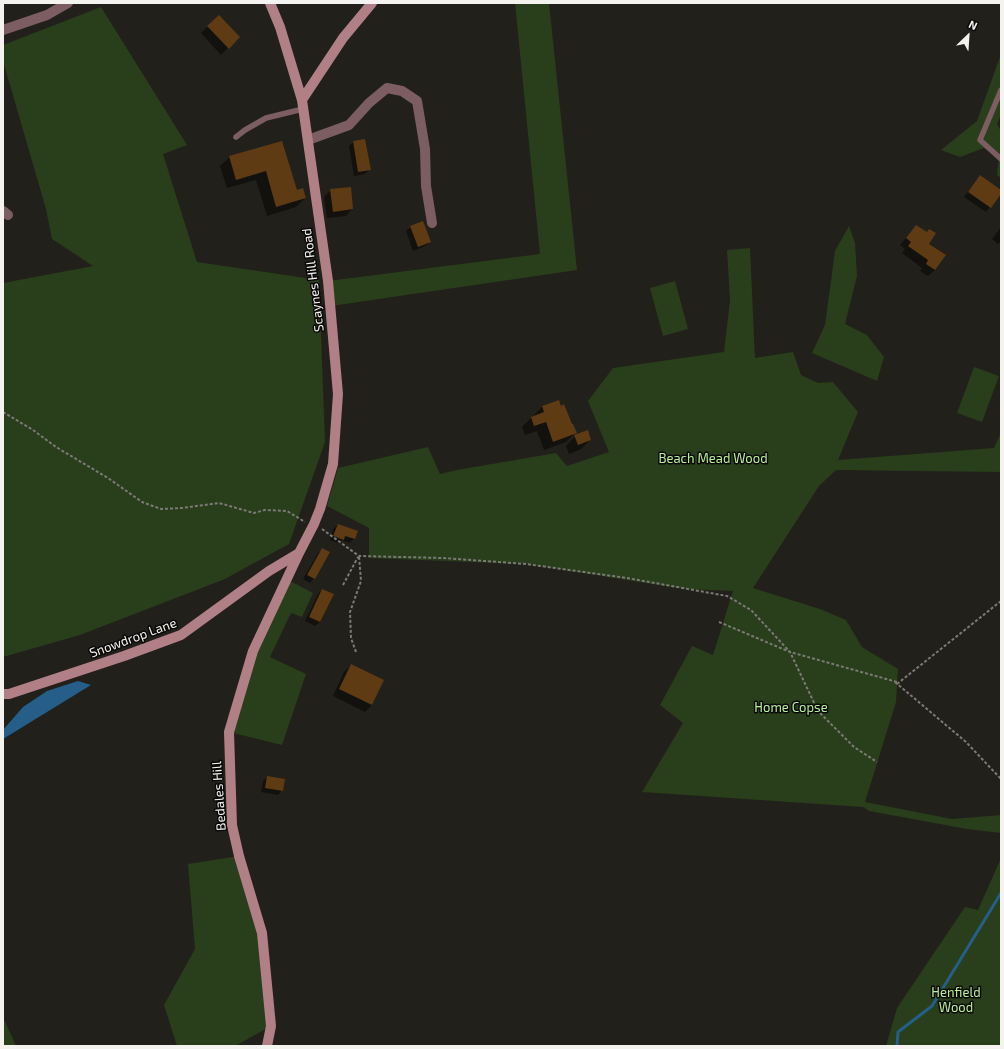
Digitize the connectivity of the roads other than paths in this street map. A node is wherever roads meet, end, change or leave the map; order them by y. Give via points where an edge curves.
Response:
1 (68, 3) edge
2 (270, 3) edge
3 (372, 3) edge
4 (4, 29) edge
5 (1001, 90) edge
6 (302, 105) junction
7 (236, 137) dead end
8 (308, 140) junction
9 (1001, 159) edge
10 (432, 223) dead end
11 (299, 553) junction
12 (3, 694) edge
13 (267, 1046) edge

1 - 4 street via 47,15
2 - 6 main road, Scaynes Hill Road via 280,27
3 - 6 main road via 343,38
5 - 9 lane via 980,140
6 - 7 lane via 266,118
6 - 8 main road, Scaynes Hill Road
8 - 10 street via 349,125 387,88 402,91 412,97 417,101
8 - 11 main road, Scaynes Hill Road via 328,281 338,394 333,464 314,525
11 - 12 main road, Snowdrop Lane via 269,571 181,636
11 - 13 main road, Bedales Hill via 253,651 229,732 232,824 262,933 271,1026

